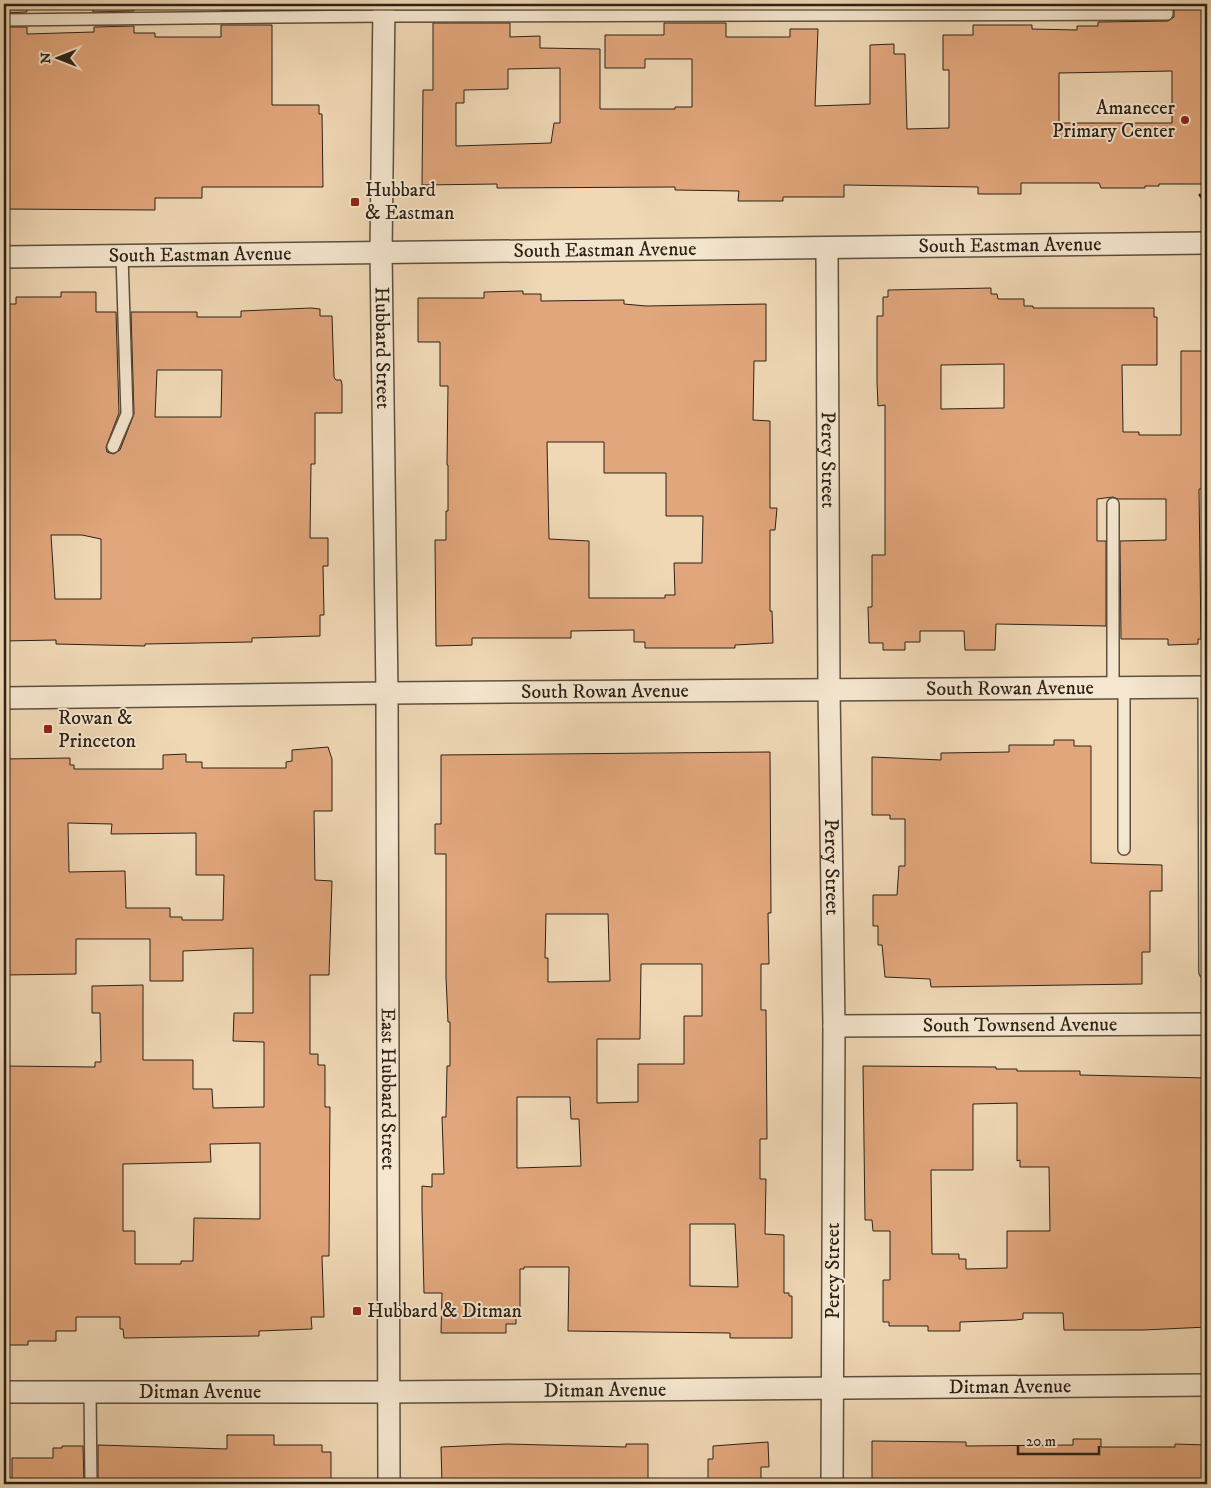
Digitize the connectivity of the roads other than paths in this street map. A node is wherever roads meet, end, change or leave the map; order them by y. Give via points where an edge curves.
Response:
1 (1167, 4) edge
2 (384, 10) edge
3 (4, 20) edge
4 (1207, 243) edge
5 (828, 248) junction
6 (381, 252) junction
7 (122, 256) junction
8 (4, 257) edge
9 (113, 448) dead end
10 (1113, 504) dead end
11 (1206, 687) edge
12 (1118, 688) junction
13 (829, 691) junction
14 (387, 693) junction
15 (4, 698) edge
16 (1124, 849) dead end
17 (1207, 974) edge
18 (1207, 1024) edge
19 (834, 1026) junction
20 (1207, 1385) edge
21 (832, 1388) junction
22 (4, 1392) edge
23 (90, 1392) junction
24 (389, 1392) junction
25 (91, 1484) edge
26 (389, 1484) edge
27 (832, 1484) edge

1 - 2 lane via 1167,14
2 - 3 lane
2 - 6 street, Hubbard Street
4 - 5 street, South Eastman Avenue
5 - 6 street, South Eastman Avenue
5 - 13 street, Percy Street
6 - 7 street, South Eastman Avenue
6 - 14 street, Hubbard Street
7 - 8 street, South Eastman Avenue
7 - 9 lane via 127,414
10 - 12 lane
11 - 12 street, South Rowan Avenue
11 - 17 lane
12 - 13 street, South Rowan Avenue
12 - 16 lane
13 - 14 street, South Rowan Avenue
13 - 19 street, Percy Street
14 - 15 street, South Rowan Avenue
14 - 24 street, East Hubbard Street
18 - 19 street, South Townsend Avenue
19 - 21 street, Percy Street
20 - 21 street, Ditman Avenue
21 - 24 street, Ditman Avenue
21 - 27 street, Percy Street
22 - 23 street, Ditman Avenue
23 - 24 street, Ditman Avenue
23 - 25 lane
24 - 26 street, East Hubbard Street

